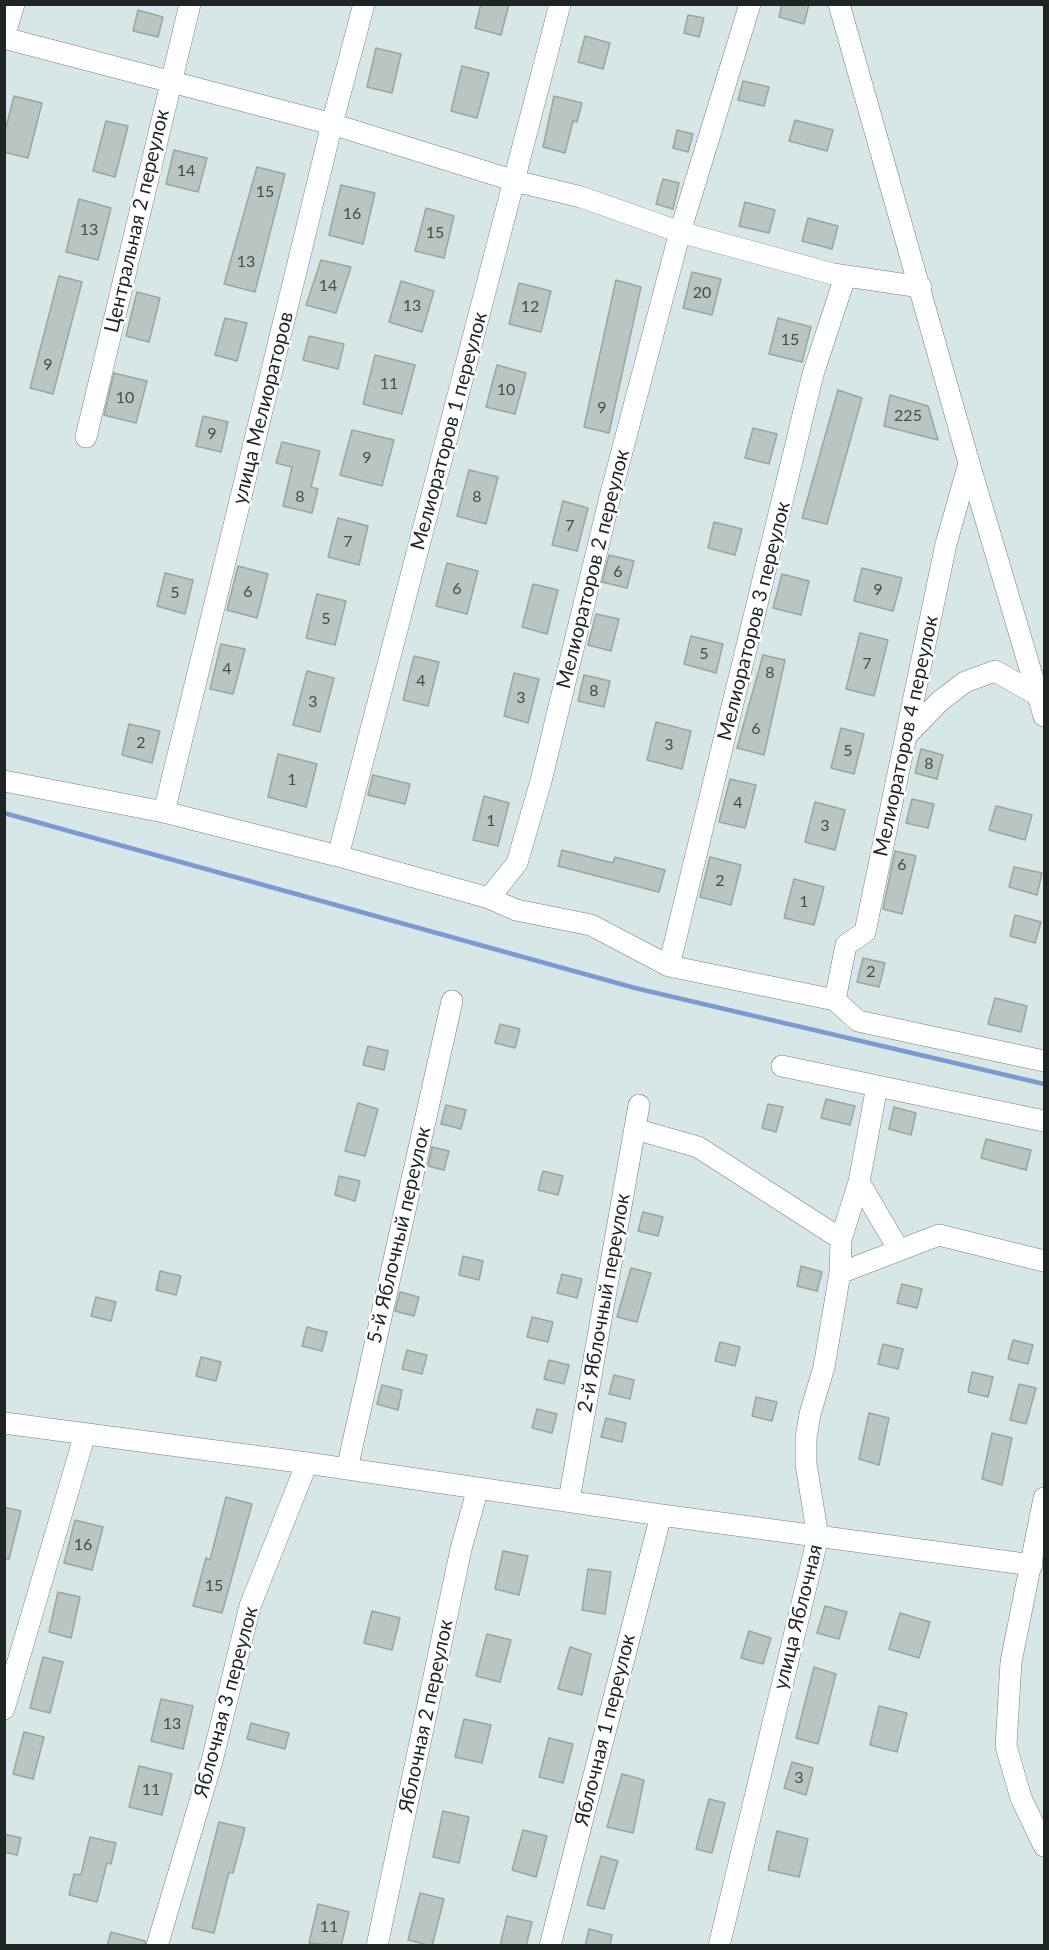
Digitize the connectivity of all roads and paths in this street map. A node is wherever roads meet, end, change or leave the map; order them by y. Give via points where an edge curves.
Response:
1 (14, 4) edge
2 (190, 4) edge
3 (364, 4) edge
4 (560, 4) edge
5 (750, 4) edge
6 (839, 4) edge
7 (4, 38) edge
8 (171, 80) junction
9 (332, 124) junction
10 (515, 181) junction
11 (680, 232) junction
12 (844, 278) junction
13 (921, 287) junction
14 (86, 437) dead end
15 (969, 464) junction
16 (1042, 706) edge
17 (906, 736) junction
18 (4, 781) edge
19 (164, 812) junction
20 (338, 856) junction
21 (489, 898) junction
22 (669, 966) junction
23 (835, 1000) junction
24 (452, 1001) dead end
25 (1044, 1061) edge
26 (782, 1066) dead end
27 (877, 1086) junction
28 (639, 1105) dead end
29 (1044, 1121) edge
30 (635, 1130) junction
31 (859, 1182) junction
32 (841, 1239) junction
33 (898, 1250) junction
34 (1044, 1261) edge
35 (840, 1273) junction
36 (4, 1423) edge
37 (85, 1434) junction
38 (307, 1462) junction
39 (346, 1469) junction
40 (478, 1488) junction
41 (1044, 1498) edge
42 (569, 1500) junction
43 (661, 1515) junction
44 (818, 1537) junction
45 (1034, 1578) edge
46 (4, 1709) edge
47 (1044, 1846) edge
48 (157, 1946) edge
49 (377, 1946) edge
50 (550, 1946) edge
51 (719, 1946) edge

1 - 7 street
2 - 8 street, Центральная 2 переулок
3 - 9 street, улица Мелиораторов
4 - 10 street, Мелиораторов 1 переулок
5 - 11 street, Мелиораторов 2 переулок
6 - 13 street
7 - 8 street
8 - 9 street
8 - 14 street, Центральная 2 переулок
9 - 10 street
9 - 19 street, улица Мелиораторов
10 - 11 street via 581,197
10 - 20 street, Мелиораторов 1 переулок
11 - 12 street
11 - 21 street, Мелиораторов 2 переулок via 541,781 516,863
12 - 13 street
12 - 22 street, Мелиораторов 3 переулок via 813,374
13 - 15 street
15 - 16 street
15 - 17 street, Мелиораторов 4 переулок via 946,544
16 - 17 street via 995,671 965,682
17 - 23 street, Мелиораторов 4 переулок via 865,932 846,945
18 - 19 street
19 - 20 street
20 - 21 street
21 - 22 street via 516,910 591,925
22 - 23 street
23 - 25 street via 858,1021
24 - 39 street, 5-й Яблочный переулок
26 - 27 street
27 - 29 street
27 - 31 street, улица Яблочная
28 - 30 street, 2-й Яблочный переулок
30 - 32 street via 698,1147
30 - 42 street, 2-й Яблочный переулок
31 - 32 street, улица Яблочная
31 - 33 street
32 - 35 street, улица Яблочная
33 - 34 street via 939,1235
33 - 35 street
35 - 44 street, улица Яблочная via 824,1367 806,1438 806,1464
36 - 37 street
37 - 38 street
37 - 46 street
38 - 39 street
38 - 48 street, Яблочная 3 переулок via 250,1606 212,1761
39 - 40 street
40 - 42 street
40 - 49 street, Яблочная 2 переулок via 460,1549
41 - 45 street
42 - 43 street
43 - 44 street
43 - 50 street, Яблочная 1 переулок
44 - 45 street
44 - 51 street, улица Яблочная
45 - 47 street via 1011,1662 1006,1746 1020,1797

